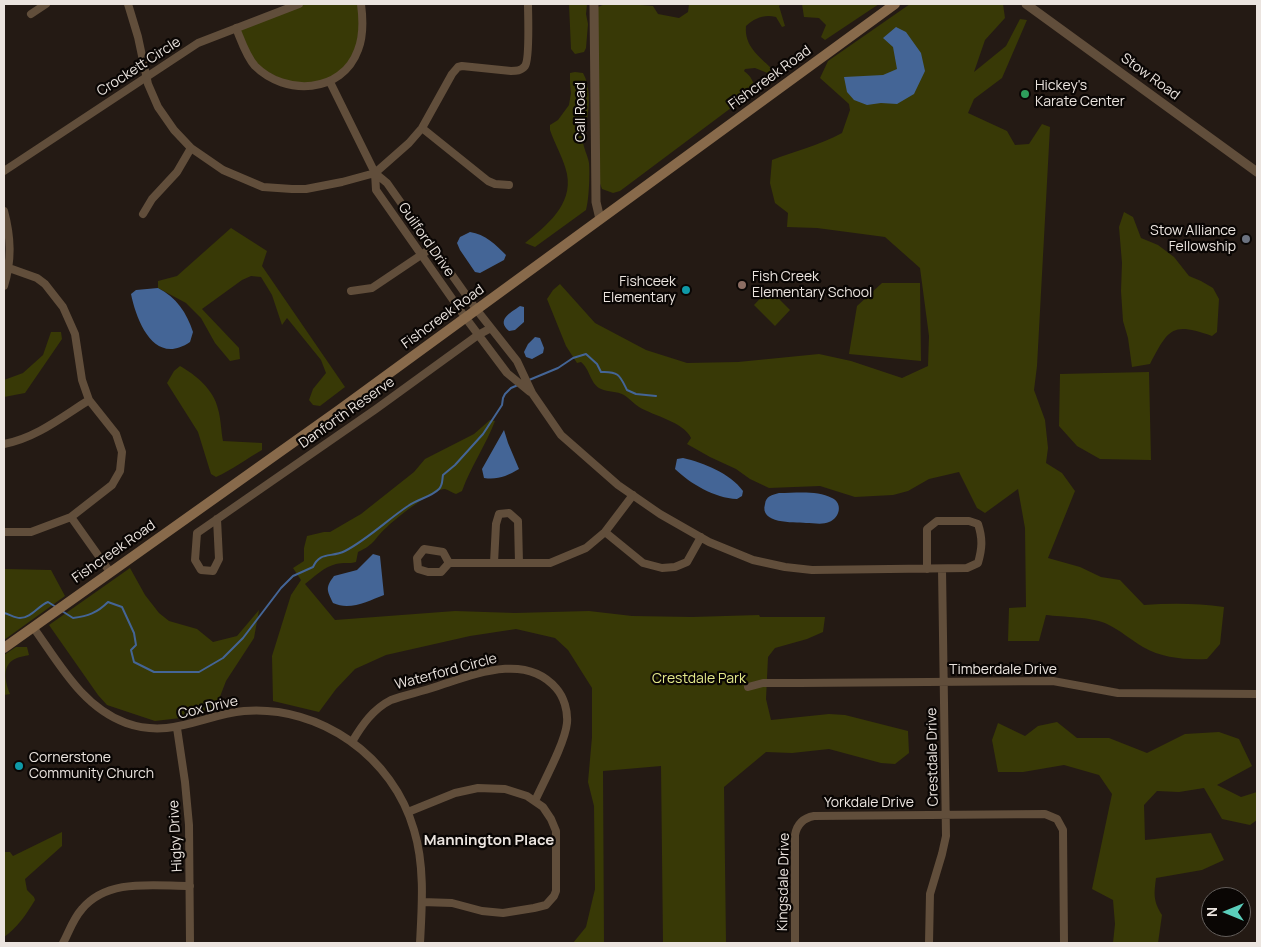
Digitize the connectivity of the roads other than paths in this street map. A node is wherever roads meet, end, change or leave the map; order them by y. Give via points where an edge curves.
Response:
1 (46, 4) edge
2 (128, 4) edge
3 (300, 4) edge
4 (361, 4) edge
5 (528, 4) edge
6 (594, 4) edge
7 (895, 4) edge
8 (1026, 4) edge
9 (286, 6) edge
10 (31, 14) dead end
11 (236, 28) junction
12 (146, 77) junction
13 (330, 82) junction
14 (422, 128) junction
15 (190, 148) junction
16 (4, 171) edge
17 (1257, 172) edge
18 (375, 173) junction
19 (509, 185) dead end
20 (4, 211) edge
21 (143, 214) dead end
22 (600, 219) junction
23 (433, 247) junction
24 (421, 254) junction
25 (9, 268) junction
26 (4, 286) edge
27 (352, 291) dead end
28 (476, 309) junction
29 (465, 318) junction
30 (491, 328) junction
31 (478, 334) junction
32 (520, 379) junction
33 (89, 400) junction
34 (4, 444) edge
35 (633, 495) junction
36 (71, 518) junction
37 (218, 519) junction
38 (4, 532) edge
39 (605, 532) junction
40 (701, 537) junction
41 (449, 563) dead end
42 (494, 563) junction
43 (519, 563) junction
44 (927, 569) junction
45 (942, 569) junction
46 (110, 572) junction
47 (33, 627) junction
48 (4, 648) edge
49 (945, 682) junction
50 (748, 687) dead end
51 (1257, 694) edge
52 (177, 728) junction
53 (352, 742) junction
54 (535, 801) junction
55 (408, 812) junction
56 (946, 815) junction
57 (801, 822) joint
58 (190, 886) junction
59 (422, 902) junction
60 (63, 943) edge
61 (190, 943) edge
62 (420, 943) edge
63 (796, 943) edge
64 (929, 943) edge
65 (1064, 943) edge

1 - 10 street
2 - 12 street
3 - 9 street, Crockett Circle
4 - 13 street via 362,37 358,51
5 - 14 street via 526,64 519,71 458,66
6 - 22 street, Call Road via 596,202
7 - 22 main road, Fishcreek Road
8 - 17 street, Stow Road
9 - 11 street, Crockett Circle
11 - 12 street, Crockett Circle via 198,43
11 - 13 street via 254,64 278,82 293,86
12 - 15 street via 159,108
12 - 16 street, Crockett Circle
13 - 18 street, Guilford Drive
14 - 18 street
14 - 19 street via 488,181
15 - 18 street via 223,170 263,187 315,187
15 - 21 street via 177,173 152,199
18 - 23 street, Guilford Drive via 387,183
18 - 24 street, Guilford Drive via 376,190
20 - 25 street via 10,246
22 - 28 main road, Fishcreek Road
23 - 24 street
23 - 28 street, Guilford Drive
24 - 27 street via 372,288
24 - 29 street, Guilford Drive
25 - 26 street
25 - 33 street via 37,278 63,307 76,334 82,380
28 - 29 main road, Fishcreek Road
28 - 30 street, Guilford Drive
29 - 31 street, Guilford Drive
29 - 46 main road, Fishcreek Road
30 - 31 street, Danforth Reserve
30 - 32 street, Guilford Drive via 517,361
31 - 32 street, Guilford Drive via 507,373
31 - 37 street, Danforth Reserve
32 - 35 street, Guilford Drive via 561,435 618,486
33 - 34 street via 46,428
33 - 36 street via 116,434 122,452 120,471 112,485
35 - 39 street
35 - 40 street, Guilford Drive
36 - 38 street via 31,532
36 - 46 street
37 - 37 street, Danforth Reserve via 197,533 195,560 201,570 213,571 219,559
39 - 40 street via 642,563 662,568 687,562
39 - 43 street via 586,548 550,563
40 - 44 street, Guilford Drive via 753,560 785,567 812,570
41 - 42 street
42 - 43 street
42 - 43 street via 497,519 499,514 509,513 518,521
44 - 45 street
44 - 45 street via 927,529 937,521 978,524 982,550 978,563 968,568
45 - 49 street, Crestdale Drive
46 - 47 main road, Fishcreek Road
47 - 48 main road, Fishcreek Road
47 - 52 street, Cox Drive via 94,706 128,724
49 - 50 street, Timberdale Drive via 763,683
49 - 51 street, Timberdale Drive via 1053,681 1118,693
49 - 56 street, Crestdale Drive
52 - 53 street, Cox Drive via 223,715 263,711 290,714 324,725
52 - 58 street, Higby Drive via 189,815
53 - 54 street, Waterford Circle via 378,708 391,700 491,671 513,668 534,671 559,691 567,718 563,739
53 - 55 street, Cox Drive via 382,769
54 - 55 street via 505,789 478,788
54 - 59 street via 548,814 556,831 556,890 546,905 516,912 492,913 452,902
55 - 59 street, Cox Drive via 418,847
56 - 57 street, Yorkdale Drive via 814,816
56 - 64 street, Crestdale Drive via 944,849 930,894
56 - 65 street, Yorkdale Drive via 1045,814 1057,819 1064,835
57 - 63 street, Kingsdale Drive via 795,835
58 - 60 street via 134,886 106,891 82,909
58 - 61 street, Higby Drive
59 - 62 street, Cox Drive

